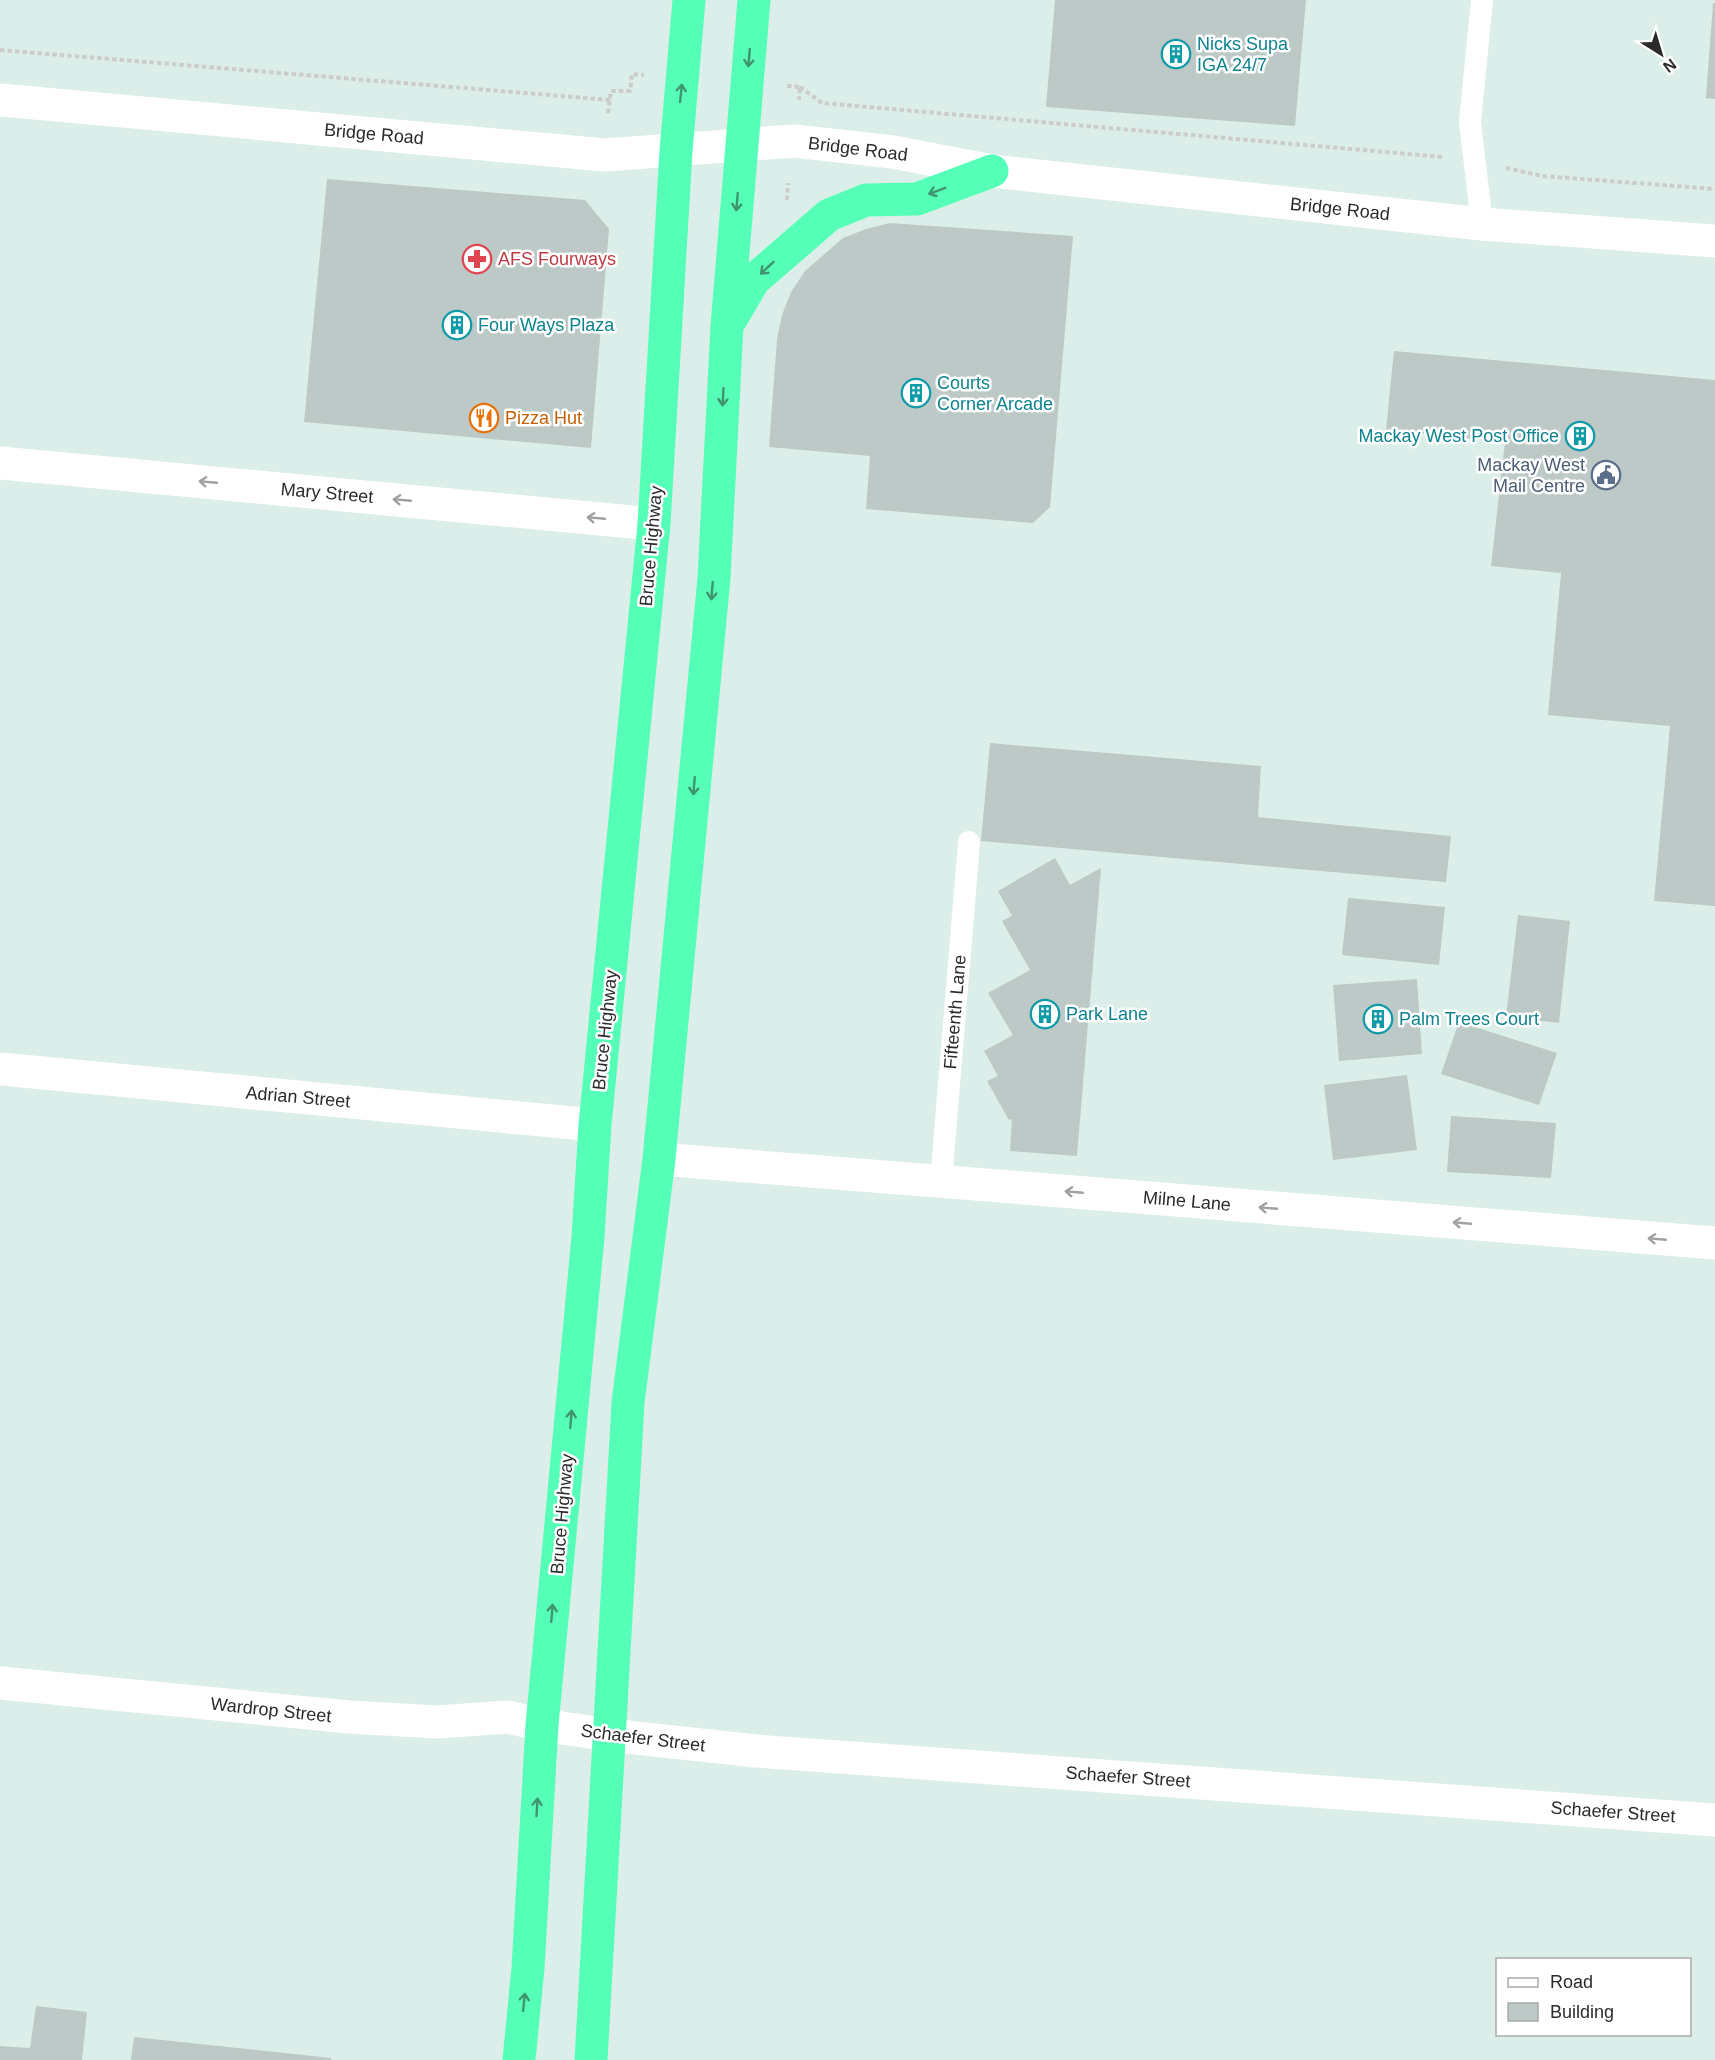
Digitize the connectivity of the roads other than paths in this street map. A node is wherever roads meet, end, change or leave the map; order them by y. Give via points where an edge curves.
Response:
1 (690, 0) edge
2 (754, 0) edge
3 (1482, 0) edge
4 (0, 100) edge
5 (742, 144) junction
6 (676, 152) junction
7 (992, 171) junction
8 (1482, 224) junction
9 (1715, 241) edge
10 (727, 326) junction
11 (0, 463) edge
12 (654, 524) junction
13 (969, 842) dead end
14 (0, 1069) edge
15 (595, 1125) junction
16 (659, 1159) junction
17 (941, 1182) junction
18 (1715, 1244) edge
19 (0, 1683) edge
20 (542, 1725) junction
21 (609, 1735) junction
22 (1715, 1820) edge
23 (519, 2060) edge
24 (591, 2060) edge

6 -> 1 highway, Bruce Highway
2 -> 5 highway
3 - 8 lane via 1470,122
4 - 6 street, Bridge Road via 605,155
5 - 6 street, Bridge Road
5 - 7 street, Bridge Road via 794,141 893,152
5 -> 10 highway
6 - 12 highway, Bruce Highway
7 - 8 street, Bridge Road
7 -> 10 highway via 917,198 866,200 829,214 754,280
8 - 9 street, Bridge Road
10 -> 16 highway via 714,578
12 -> 11 street, Mary Street
12 - 15 highway, Bruce Highway
13 - 17 lane, Fifteenth Lane
14 - 15 street, Adrian Street
20 -> 15 highway, Bruce Highway
16 - 17 street, Milne Lane
16 - 21 highway via 628,1404
18 -> 17 street, Milne Lane
19 - 20 street, Wardrop Street via 349,1717 437,1722 508,1717
20 - 21 street, Schaefer Street
23 -> 20 highway, Bruce Highway
21 - 22 street, Schaefer Street via 756,1750
21 - 24 highway

